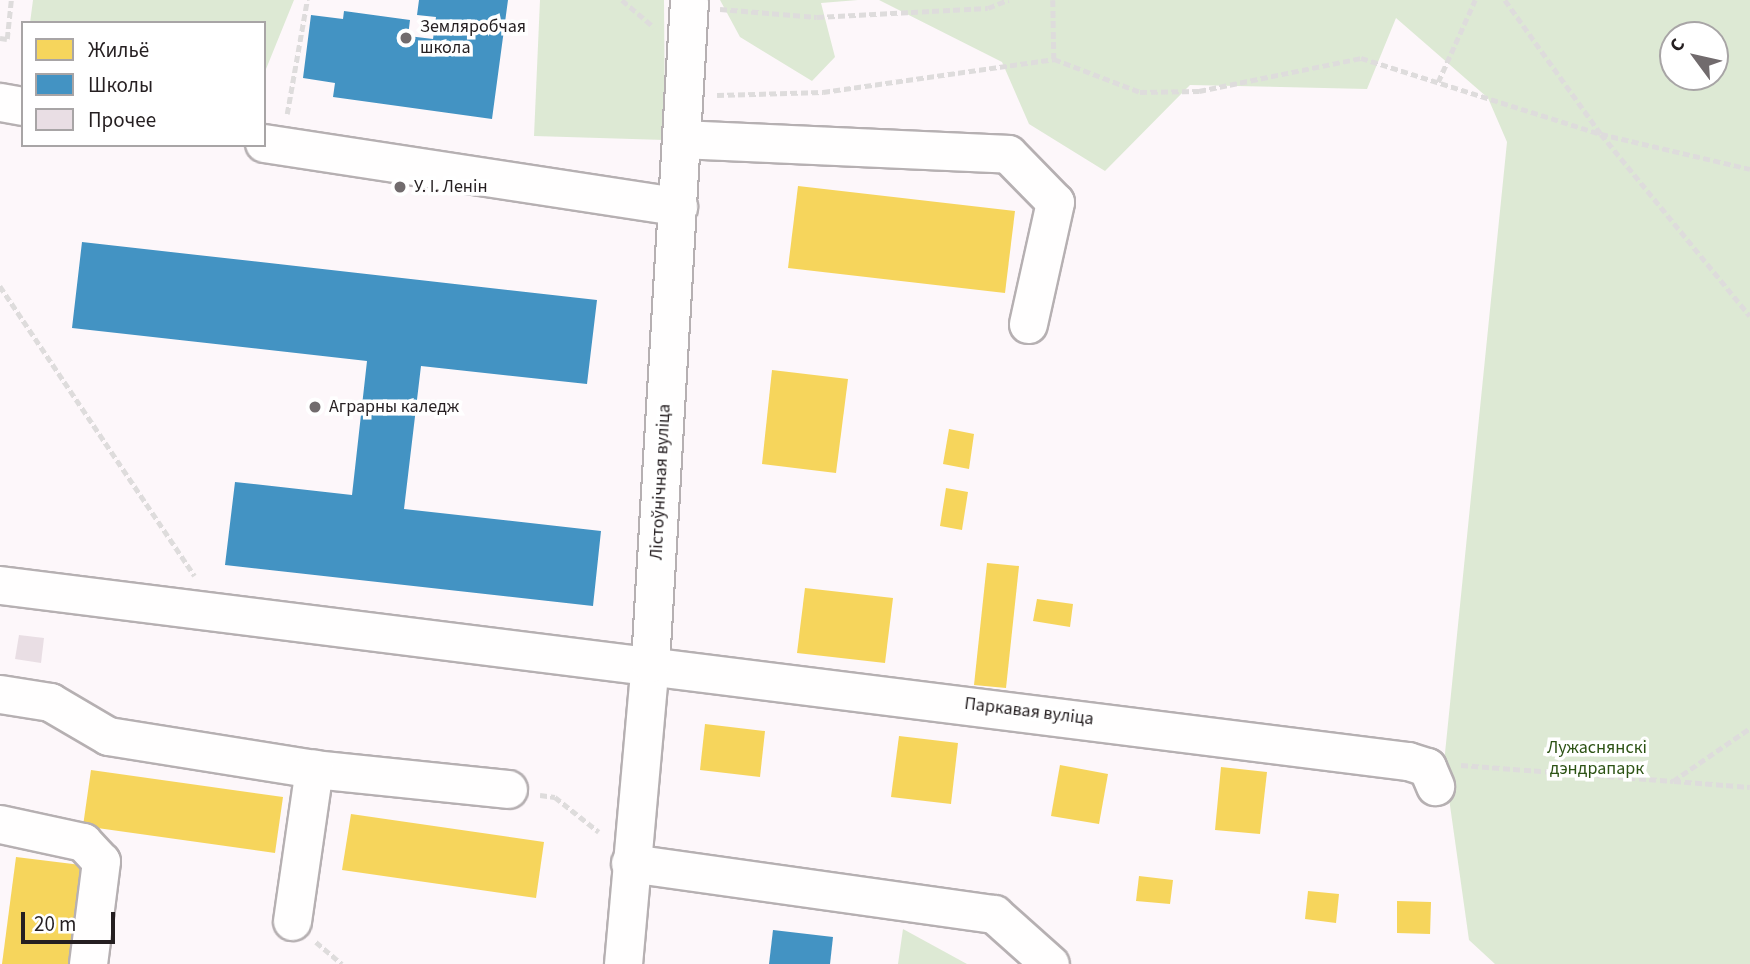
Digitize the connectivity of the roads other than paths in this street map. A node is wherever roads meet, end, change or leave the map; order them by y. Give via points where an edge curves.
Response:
1 (689, 3) edge
2 (0, 102) edge
3 (21, 106) edge
4 (682, 139) junction
5 (273, 144) edge
6 (678, 206) junction
7 (1028, 324) dead end
8 (0, 585) edge
9 (650, 663) junction
10 (0, 694) edge
11 (314, 769) junction
12 (1435, 786) dead end
13 (508, 789) road end
14 (0, 824) edge
15 (630, 863) junction
16 (292, 921) dead end
17 (88, 964) edge
18 (623, 964) edge
19 (1050, 964) edge

1 - 4 street, Лістоўнічная вуліца
2 - 3 street
4 - 6 street, Лістоўнічная вуліца
4 - 7 street via 1008,154 1055,202
5 - 6 street
6 - 9 street, Лістоўнічная вуліца
8 - 9 street, Паркавая вуліца
9 - 12 street, Паркавая вуліца via 1408,761 1427,768
9 - 15 street, Лістоўнічная вуліца
10 - 11 street via 50,702 108,736
11 - 13 street
11 - 16 street
14 - 17 street via 83,842 101,861
15 - 18 street, Лістоўнічная вуліца
15 - 19 street via 994,914

